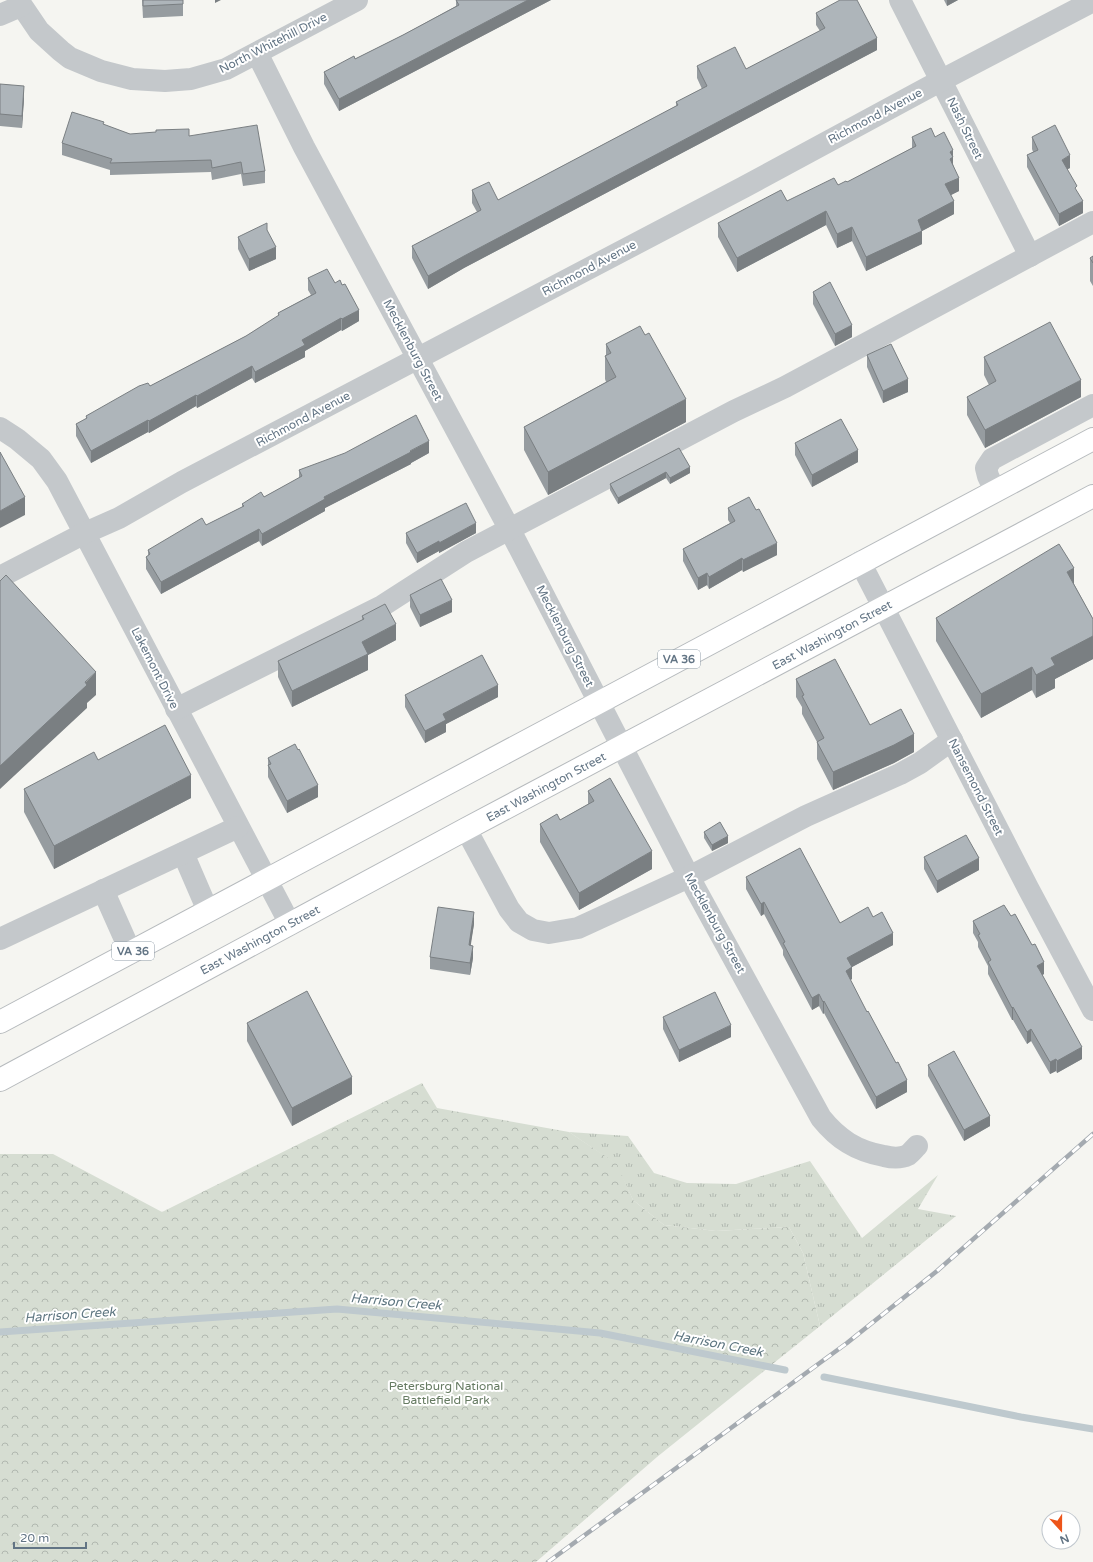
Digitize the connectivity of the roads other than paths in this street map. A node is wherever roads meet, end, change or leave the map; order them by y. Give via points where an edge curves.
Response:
1 (357, 0) edge
2 (900, 0) edge
3 (1093, 1) edge
4 (20, 3) edge
5 (0, 15) edge
6 (257, 53) junction
7 (942, 80) junction
8 (1093, 222) edge
9 (1030, 256) junction
10 (418, 358) junction
11 (1093, 405) edge
12 (0, 428) edge
13 (1093, 439) edge
14 (996, 491) junction
15 (1093, 496) edge
16 (510, 530) junction
17 (85, 533) junction
18 (860, 562) junction
19 (0, 577) edge
20 (883, 608) junction
21 (599, 702) junction
22 (176, 709) junction
23 (952, 740) junction
24 (622, 747) junction
25 (238, 827) junction
26 (466, 829) junction
27 (183, 853) junction
28 (689, 877) junction
29 (266, 881) junction
30 (103, 890) junction
31 (208, 911) junction
32 (290, 924) junction
33 (0, 939) edge
34 (131, 953) junction
35 (1093, 1010) edge
36 (0, 1022) edge
37 (0, 1080) edge
38 (917, 1146) dead end

1 - 6 street, North Whitehill Drive
2 - 7 street, Nash Street
3 - 7 street, Richmond Avenue
4 - 5 street, North Whitehill Drive
4 - 6 street, North Whitehill Drive via 39,31 61,52 101,71 132,79 191,79 226,68
6 - 10 street, Mecklenburg Street via 304,147
7 - 9 street, Nash Street
7 - 10 street, Richmond Avenue
8 - 9 street
9 - 16 street
10 - 16 street, Mecklenburg Street
10 - 17 street, Richmond Avenue via 182,482 119,518
11 - 14 street via 992,459 986,468
12 - 17 street, Lakemont Drive via 41,459 57,481
13 - 14 highway, VA 36
14 - 18 highway, VA 36
15 - 20 highway, East Washington Street
16 - 21 street, Mecklenburg Street
16 - 22 street via 466,552 382,606
17 - 19 street, Richmond Avenue
17 - 22 street, Lakemont Drive
18 - 20 street, Nansemond Street
18 - 21 highway, VA 36
20 - 23 street, Nansemond Street
20 - 24 highway, East Washington Street
21 - 24 street, Mecklenburg Street
21 - 29 highway, VA 36
22 - 25 street, Lakemont Drive
23 - 28 street via 900,774 806,816
23 - 35 street, Nansemond Street
24 - 26 highway, East Washington Street
24 - 28 street, Mecklenburg Street
25 - 27 street
25 - 29 street, Lakemont Drive
26 - 28 street via 509,909 519,922 533,930 549,933 578,928
26 - 32 highway, East Washington Street
27 - 30 street
27 - 31 street
28 - 38 street, Mecklenburg Street via 821,1118 833,1132 852,1146 872,1154 897,1158 909,1154
29 - 31 highway, VA 36
29 - 32 street, Lakemont Drive
30 - 33 street
30 - 34 street
31 - 34 highway, VA 36
32 - 37 highway, East Washington Street
34 - 36 highway, VA 36

